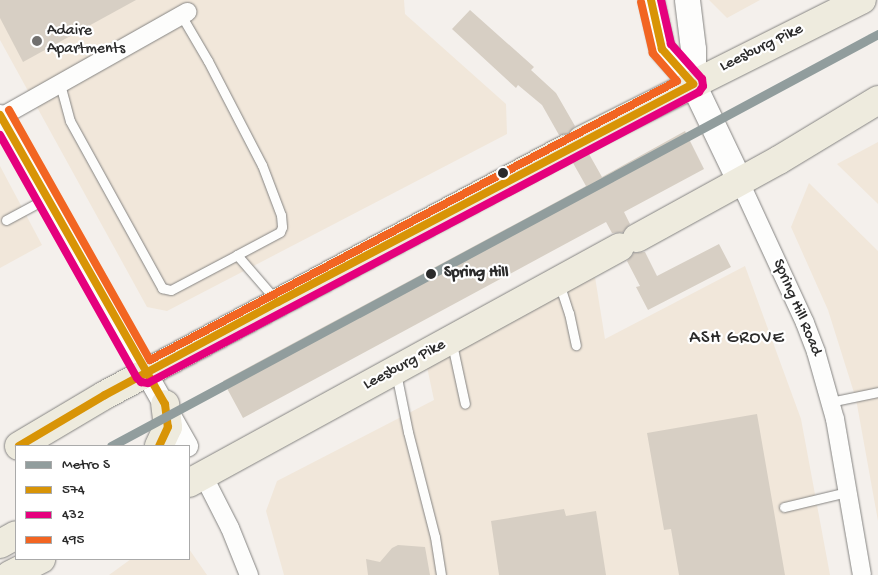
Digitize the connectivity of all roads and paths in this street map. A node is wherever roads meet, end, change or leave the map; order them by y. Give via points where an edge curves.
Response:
1 (651, 0) edge
2 (687, 0) edge
3 (862, 0) edge
4 (184, 14) joint
5 (60, 84) junction
6 (693, 84) junction
7 (878, 100) edge
8 (1, 116) edge
9 (739, 180) junction
10 (47, 198) junction
11 (6, 220) dead end
12 (238, 255) junction
13 (559, 282) junction
14 (278, 302) junction
15 (451, 341) junction
16 (576, 345) dead end
17 (396, 370) junction
18 (146, 373) junction
19 (878, 392) edge
20 (830, 402) junction
21 (165, 404) junction
22 (465, 404) dead end
23 (21, 445) edge
24 (159, 445) edge
25 (186, 445) edge
26 (15, 449) edge
27 (190, 456) edge
28 (0, 458) edge
29 (196, 479) edge
30 (848, 492) junction
31 (784, 507) dead end
32 (15, 536) edge
33 (0, 544) edge
34 (39, 560) edge
35 (10, 575) edge
36 (249, 575) edge
37 (441, 575) edge
38 (862, 575) edge

1 - 6 main road, Spring Hill Road via 662,49
2 - 6 main road, Spring Hill Road
3 - 6 highway, Leesburg Pike
4 - 5 street
4 - 12 lane via 262,165 281,215 280,232
5 - 8 street
5 - 12 lane via 70,121 162,288 171,290
6 - 9 main road, Spring Hill Road
6 - 14 highway, Leesburg Pike
7 - 9 highway, Leesburg Pike via 779,160
8 - 10 street
9 - 13 highway, Leesburg Pike
9 - 20 street, Spring Hill Road via 805,322
10 - 11 lane
10 - 18 street
12 - 14 lane
13 - 15 highway, Leesburg Pike
13 - 16 lane
14 - 18 highway, Leesburg Pike
15 - 17 highway, Leesburg Pike
15 - 22 lane
17 - 29 highway, Leesburg Pike
17 - 37 lane
18 - 21 street
18 - 23 highway, Leesburg Pike
19 - 20 lane
20 - 30 street, Spring Hill Road
21 - 24 highway via 168,427
21 - 25 street
26 - 28 highway, Leesburg Pike
27 - 29 street
29 - 36 street via 230,528
30 - 31 lane
30 - 38 street, Spring Hill Road
32 - 33 highway
34 - 35 highway

